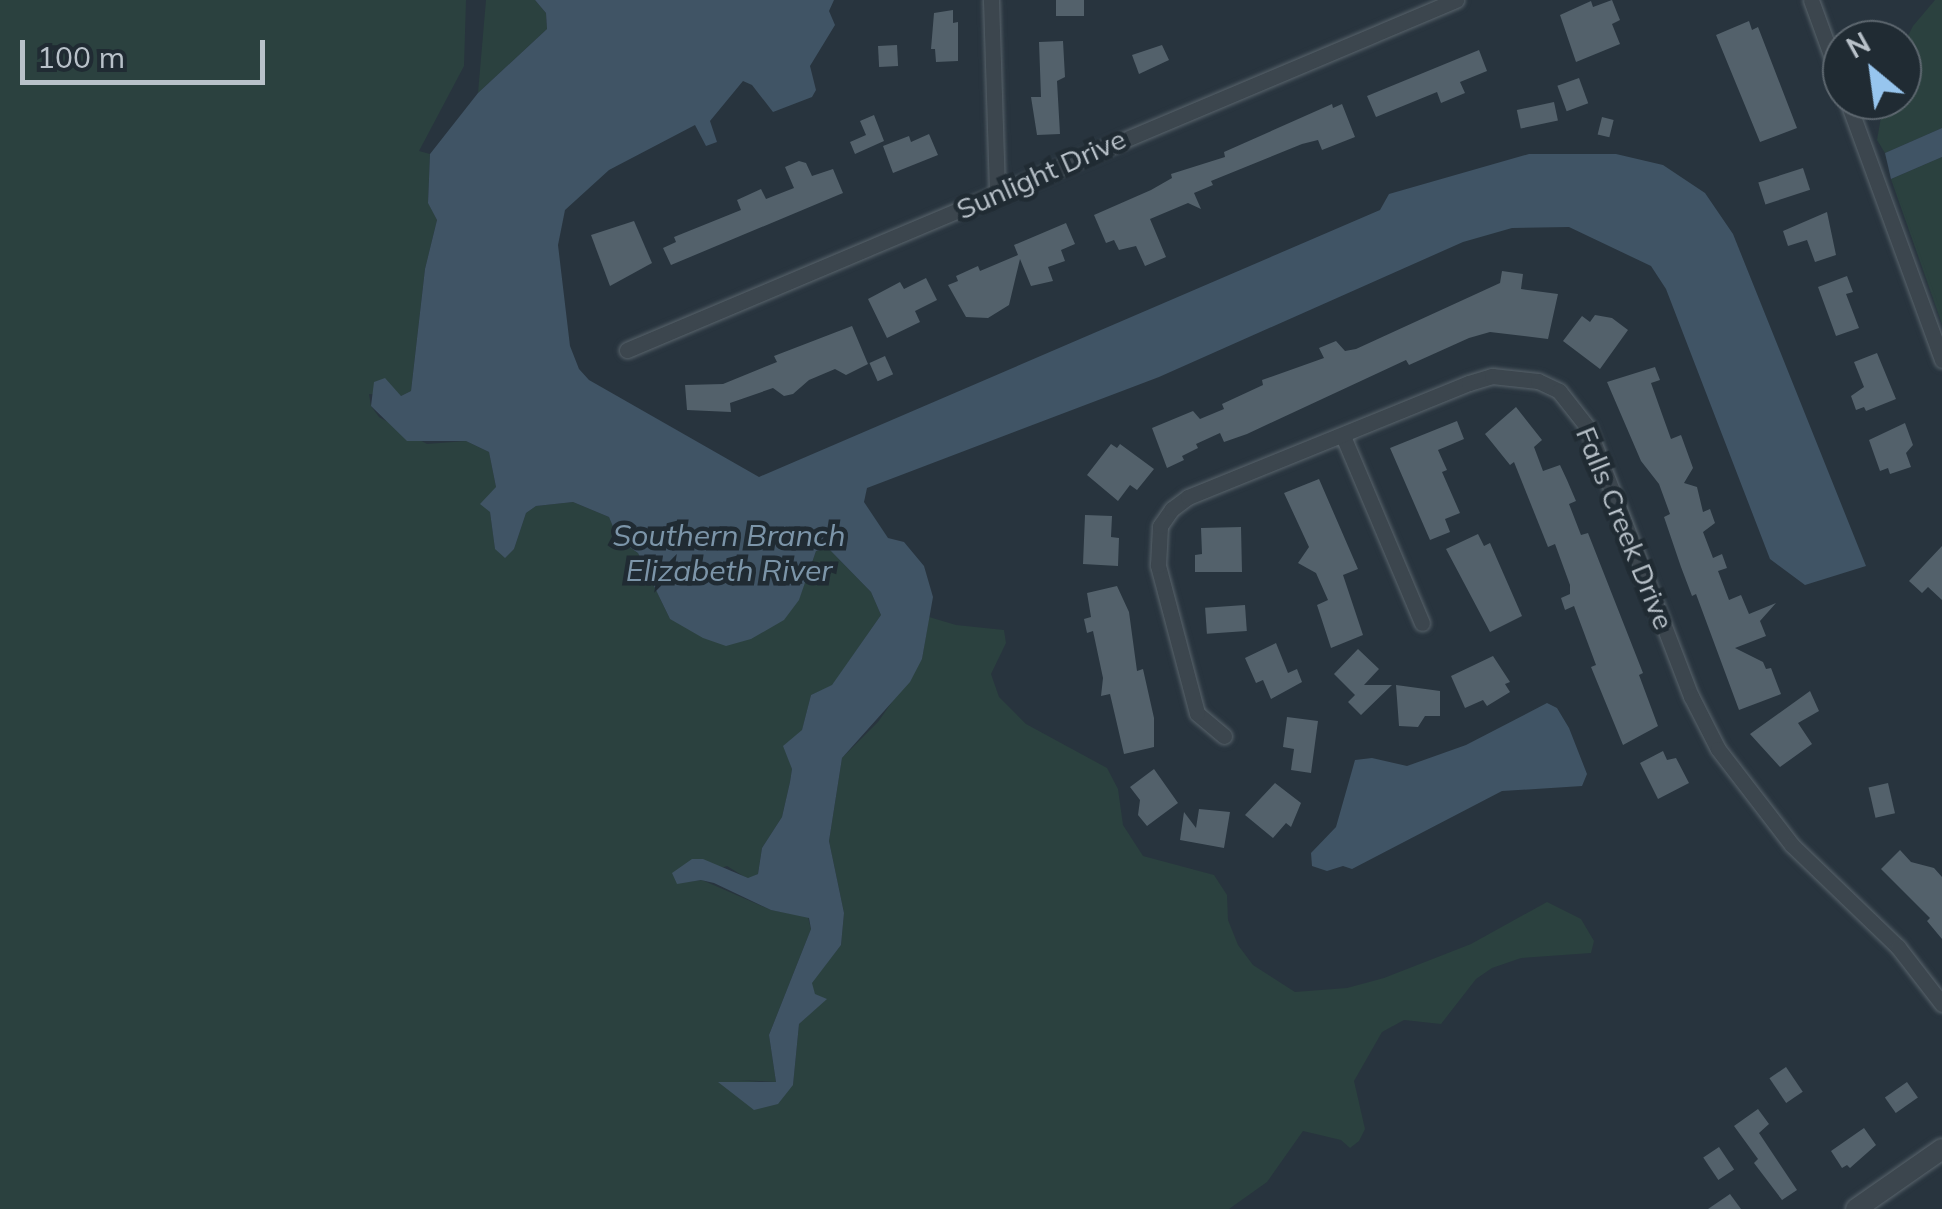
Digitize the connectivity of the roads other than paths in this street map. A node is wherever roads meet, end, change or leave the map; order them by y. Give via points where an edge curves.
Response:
1 (991, 0) edge
2 (1456, 0) edge
3 (1811, 0) edge
4 (1822, 31) edge
5 (1854, 120) edge
6 (996, 194) junction
7 (628, 350) dead end
8 (1942, 360) edge
9 (1342, 436) junction
10 (1422, 623) dead end
11 (1224, 736) dead end
12 (1942, 1004) edge
13 (1942, 1149) edge
14 (1856, 1209) edge

1 - 6 street
2 - 6 street, Sunlight Drive
3 - 4 street
5 - 8 street
6 - 7 street, Sunlight Drive
9 - 10 street
9 - 11 street, Falls Creek Drive via 1188,497 1160,526 1158,566 1192,698 1208,726
9 - 12 street, Falls Creek Drive via 1492,376 1538,380 1559,392 1588,428 1691,696 1718,749 1792,845 1898,947
13 - 14 street

